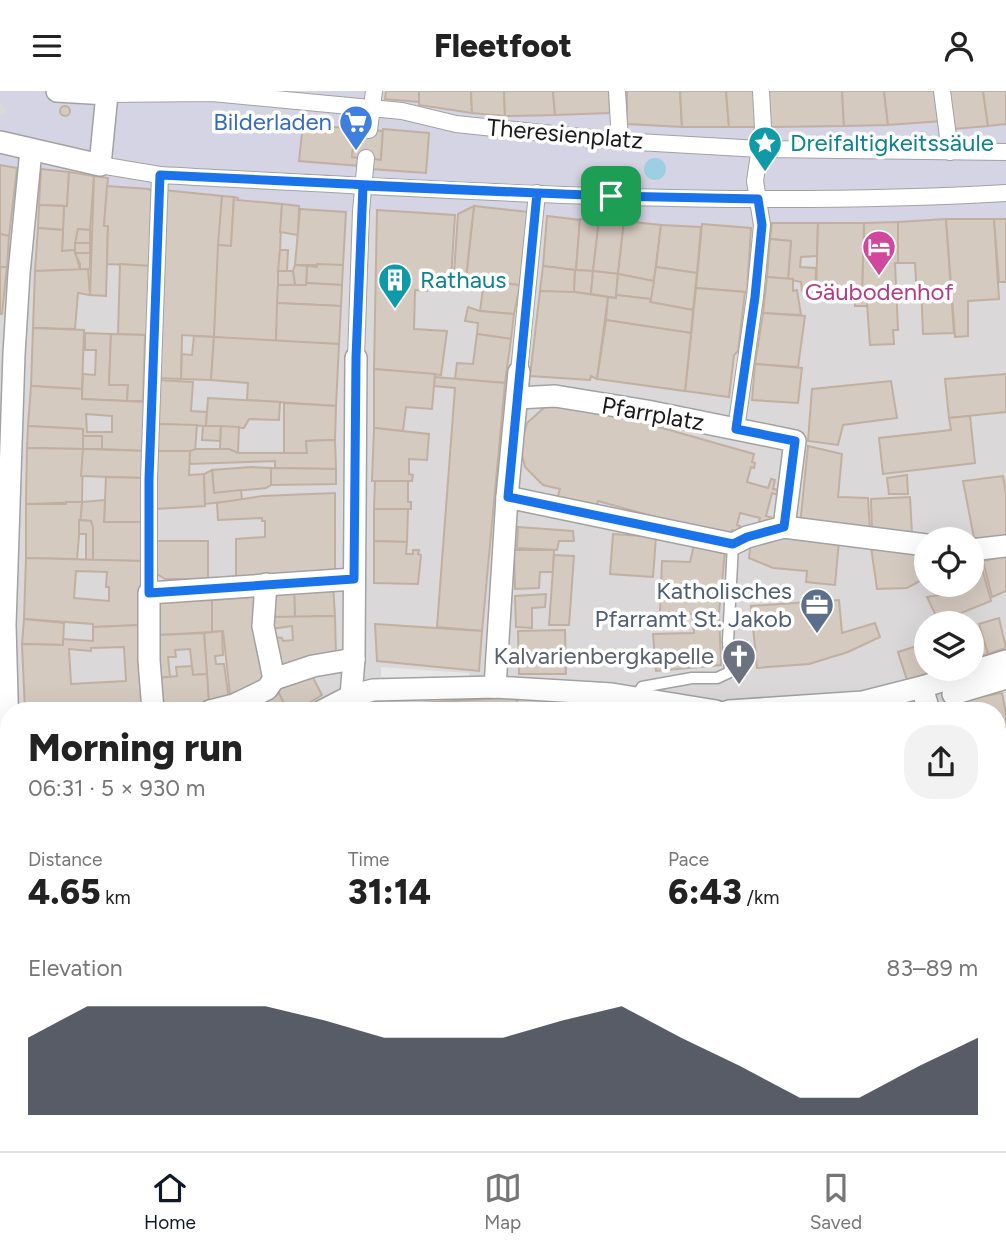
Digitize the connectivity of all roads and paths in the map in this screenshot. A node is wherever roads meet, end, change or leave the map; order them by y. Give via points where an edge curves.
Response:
1 (57, 91) edge
2 (374, 91) edge
3 (617, 91) edge
4 (761, 91) edge
5 (943, 91) edge
6 (107, 94) junction
7 (372, 108) junction
8 (369, 130) dead end
9 (620, 141) junction
10 (0, 142) edge
11 (760, 149) junction
12 (31, 150) junction
13 (950, 152) junction
14 (1006, 152) edge
15 (366, 159) dead end
16 (100, 165) junction
17 (160, 175) junction
18 (363, 186) junction
19 (537, 193) junction
20 (1006, 193) edge
21 (758, 199) junction
22 (356, 358) joint
23 (519, 372) joint
24 (517, 398) junction
25 (736, 429) junction
26 (508, 497) junction
27 (784, 527) junction
28 (914, 543) edge
29 (733, 544) junction
30 (1006, 546) edge
31 (984, 549) edge
32 (354, 579) junction
33 (266, 584) junction
34 (149, 593) junction
35 (3, 625) edge
36 (354, 659) junction
37 (1006, 661) edge
38 (1006, 678) edge
39 (274, 679) junction
40 (495, 687) junction
41 (922, 687) junction
42 (953, 694) dead end
43 (351, 696) junction
44 (637, 697) junction
45 (6, 702) edge
46 (152, 702) edge
47 (240, 702) edge
48 (339, 702) edge
49 (665, 702) edge
50 (863, 702) edge
51 (926, 702) edge

1 - 6 street
2 - 7 street
3 - 9 street
4 - 11 street
5 - 13 street
6 - 7 street, Theresienplatz via 212,93
6 - 16 street
7 - 8 street
7 - 9 street, Theresienplatz via 456,124
9 - 11 street, Theresienplatz
10 - 12 street
11 - 13 street, Theresienplatz
11 - 21 street via 755,181
12 - 16 street
12 - 35 street via 16,327
13 - 14 street, Theresienplatz
15 - 18 street
16 - 17 street
17 - 18 street
17 - 34 street
18 - 19 street
18 - 22 street
19 - 21 street
19 - 23 street
20 - 21 street
21 - 25 street via 762,225
22 - 32 street
23 - 24 street
24 - 25 street, Pfarrplatz via 555,396
24 - 26 street
25 - 27 street, Pfarrplatz via 795,441
26 - 29 street
26 - 40 street
27 - 28 street
27 - 29 street
29 - 44 lane via 730,672 717,678 642,687
30 - 31 street
32 - 33 street
32 - 36 street
33 - 34 street
33 - 39 street via 263,626
34 - 46 street
35 - 45 street
36 - 39 street
36 - 43 street
37 - 41 street
38 - 42 street
39 - 47 street via 267,688
40 - 43 street via 373,690
40 - 44 street
41 - 50 street
41 - 51 street
43 - 48 street
44 - 49 street

